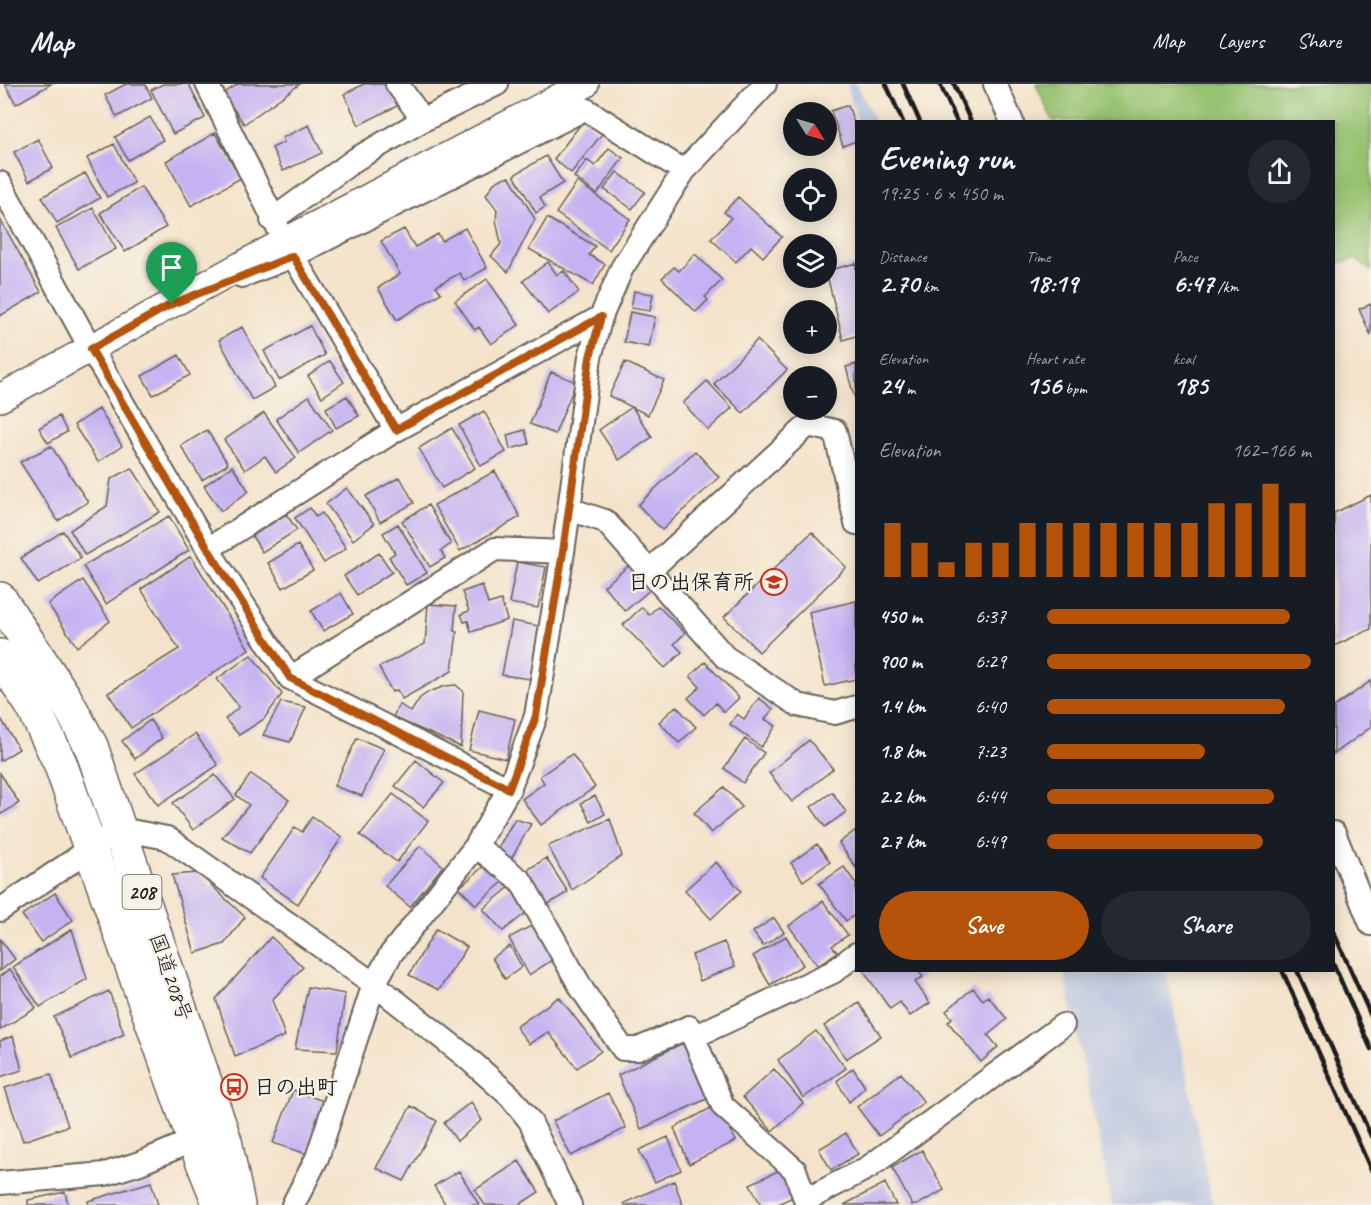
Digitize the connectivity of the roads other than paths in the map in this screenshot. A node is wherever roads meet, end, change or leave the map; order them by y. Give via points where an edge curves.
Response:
1 (207, 84) edge
2 (397, 84) edge
3 (496, 84) edge
4 (585, 84) edge
5 (765, 84) edge
6 (995, 84) edge
7 (423, 120) junction
8 (1011, 120) edge
9 (684, 171) junction
10 (0, 183) edge
11 (284, 239) junction
12 (601, 317) junction
13 (91, 349) junction
14 (0, 398) edge
15 (396, 430) junction
16 (569, 509) junction
17 (855, 519) edge
18 (208, 549) junction
19 (563, 552) junction
20 (649, 571) junction
21 (0, 599) edge
22 (0, 656) edge
23 (290, 678) junction
24 (855, 707) edge
25 (509, 789) junction
26 (120, 829) junction
27 (1335, 835) edge
28 (476, 846) junction
29 (89, 851) junction
30 (0, 910) edge
31 (1371, 924) edge
32 (855, 955) edge
33 (374, 984) junction
34 (1063, 1025) dead end
35 (693, 1037) junction
36 (194, 1140) junction
37 (0, 1183) edge
38 (806, 1203) edge
39 (220, 1205) edge
40 (238, 1205) edge
41 (293, 1205) edge
42 (570, 1205) edge

1 - 11 street
2 - 7 street
3 - 7 street
4 - 11 street
5 - 9 street
6 - 8 street
7 - 11 street via 356,159
9 - 11 street via 585,109
9 - 12 street via 622,268
10 - 13 street
11 - 13 street
11 - 15 street
12 - 15 street
12 - 16 street via 590,357
13 - 14 street
13 - 18 street
15 - 18 street
16 - 19 street
16 - 20 street via 605,520
17 - 20 street via 835,431 808,425
18 - 23 street
19 - 23 street via 495,549
19 - 25 street via 536,716
20 - 24 street via 725,657 798,705 835,713
21 - 26 highway, 国道208号 / 208 via 65,698 91,746
22 - 29 highway, 国道208号 / 208 via 33,707 60,763
23 - 25 street
25 - 28 street
26 - 29 street
26 - 33 street via 167,838
26 - 40 highway, 国道208号 / 208 via 225,1142
27 - 31 street
28 - 33 street via 391,954
28 - 35 street via 521,881 583,991 623,1049 638,1049 689,1027
29 - 30 street
29 - 36 highway, 国道208号 / 208
32 - 35 street via 832,972
33 - 41 street via 317,1158
33 - 42 street via 510,1096 530,1121
34 - 38 street via 869,1167
35 - 38 street via 723,1106 795,1170
36 - 37 street via 105,1174
36 - 39 highway, 国道208号 / 208

